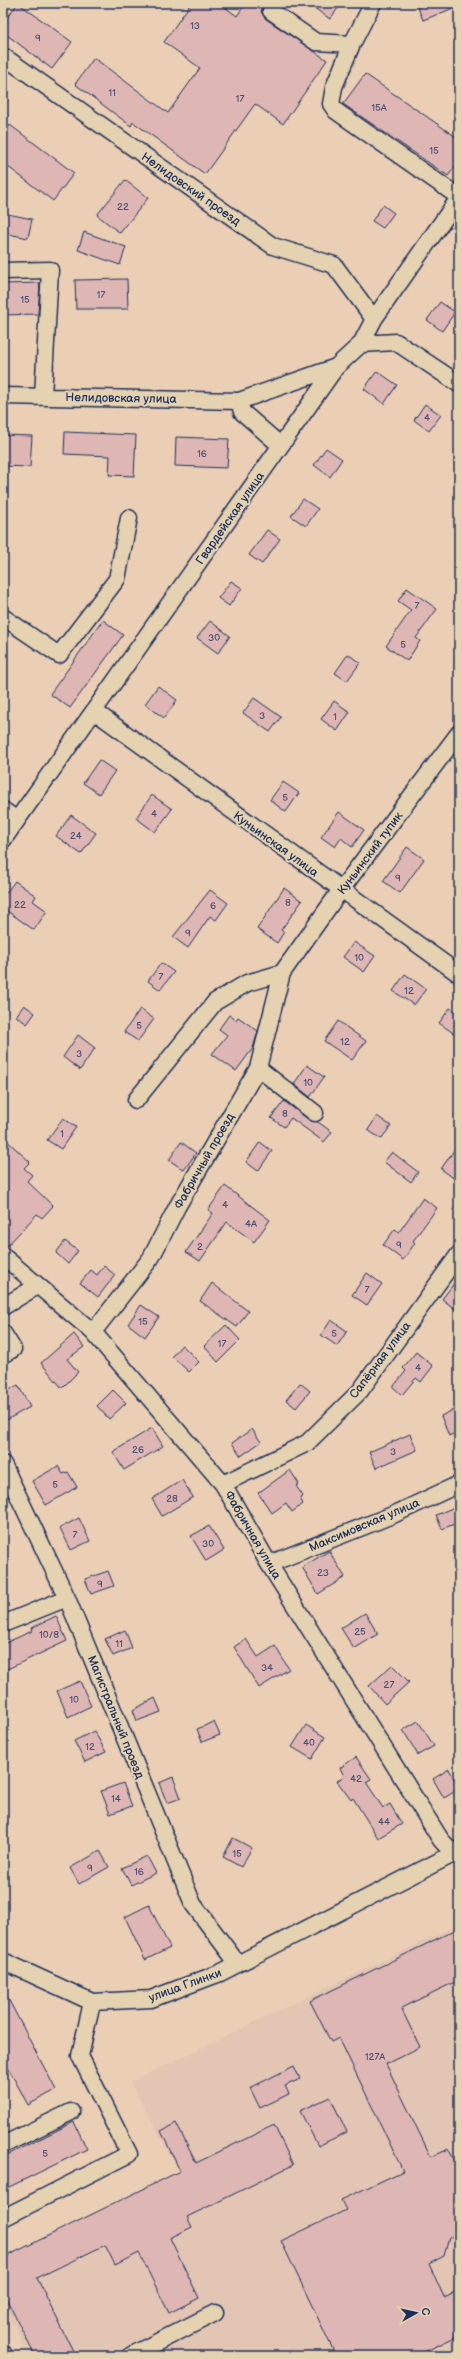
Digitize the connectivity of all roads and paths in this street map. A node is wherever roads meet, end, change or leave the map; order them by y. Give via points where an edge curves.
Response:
1 (373, 3) edge
2 (271, 11) dead end
3 (352, 44) junction
4 (3, 56) edge
5 (459, 198) edge
6 (3, 271) edge
7 (374, 319) junction
8 (361, 344) junction
9 (336, 367) junction
10 (459, 384) edge
11 (3, 396) edge
12 (43, 396) junction
13 (239, 401) junction
14 (280, 445) junction
15 (129, 518) dead end
16 (3, 617) edge
17 (94, 712) junction
18 (459, 733) edge
19 (3, 810) edge
20 (17, 820) junction
21 (3, 840) edge
22 (340, 891) junction
23 (282, 973) junction
24 (459, 974) edge
25 (258, 1068) junction
26 (136, 1100) dead end
27 (315, 1113) dead end
28 (459, 1254) edge
29 (4, 1258) edge
30 (37, 1286) junction
31 (3, 1307) edge
32 (93, 1332) junction
33 (3, 1333) edge
34 (3, 1356) edge
35 (3, 1464) edge
36 (223, 1484) junction
37 (459, 1484) edge
38 (269, 1564) junction
39 (67, 1598) junction
40 (3, 1624) edge
41 (457, 1852) edge
42 (3, 1961) edge
43 (238, 1964) junction
44 (92, 2002) junction
45 (71, 2112) dead end
46 (3, 2145) edge
47 (3, 2218) edge
48 (215, 2313) dead end
49 (3, 2353) edge
50 (4, 2356) edge
51 (130, 2356) edge

1 - 3 street
2 - 3 street via 316,42
3 - 5 street via 334,87 331,104 353,123
4 - 7 street, Нелидовский проезд via 273,246 334,265
5 - 7 street, Гвардейская улица
6 - 12 street via 50,270
7 - 8 street, Гвардейская улица
8 - 9 street, Гвардейская улица
8 - 10 street via 396,342
9 - 13 street, Нелидовская улица
9 - 14 street, Гвардейская улица
11 - 12 street, Нелидовская улица
12 - 13 street, Нелидовская улица
13 - 14 street via 242,412
14 - 17 street, Гвардейская улица
15 - 16 street via 117,579 59,654
17 - 20 street, Гвардейская улица
17 - 22 street, Куньинская улица
18 - 22 street, Куньинский тупик
19 - 20 street
20 - 21 street, Гвардейская улица
22 - 23 street, Куньинский тупик
22 - 24 street, Куньинская улица
23 - 25 street, Фабричный проезд
23 - 26 street via 248,984 215,1002
25 - 27 street
25 - 32 street, Фабричный проезд via 177,1207 151,1258
28 - 36 street, Сапёрная улица via 360,1391 307,1443
29 - 30 street, Фабричная улица
30 - 31 street
30 - 32 street, Фабричная улица
32 - 36 street, Фабричная улица
33 - 34 street via 13,1349
35 - 39 street, Магистральный проезд
36 - 38 street, Фабричная улица
37 - 38 street, Максимовская улица via 395,1514
38 - 41 street, Фабричная улица via 442,1840
39 - 40 street
39 - 43 street, Магистральный проезд via 193,1904
41 - 43 street, улица Глинки
42 - 44 street
43 - 44 street, улица Глинки via 151,1999
44 - 47 street via 80,2056 129,2154
45 - 46 street
48 - 51 street
49 - 50 street

